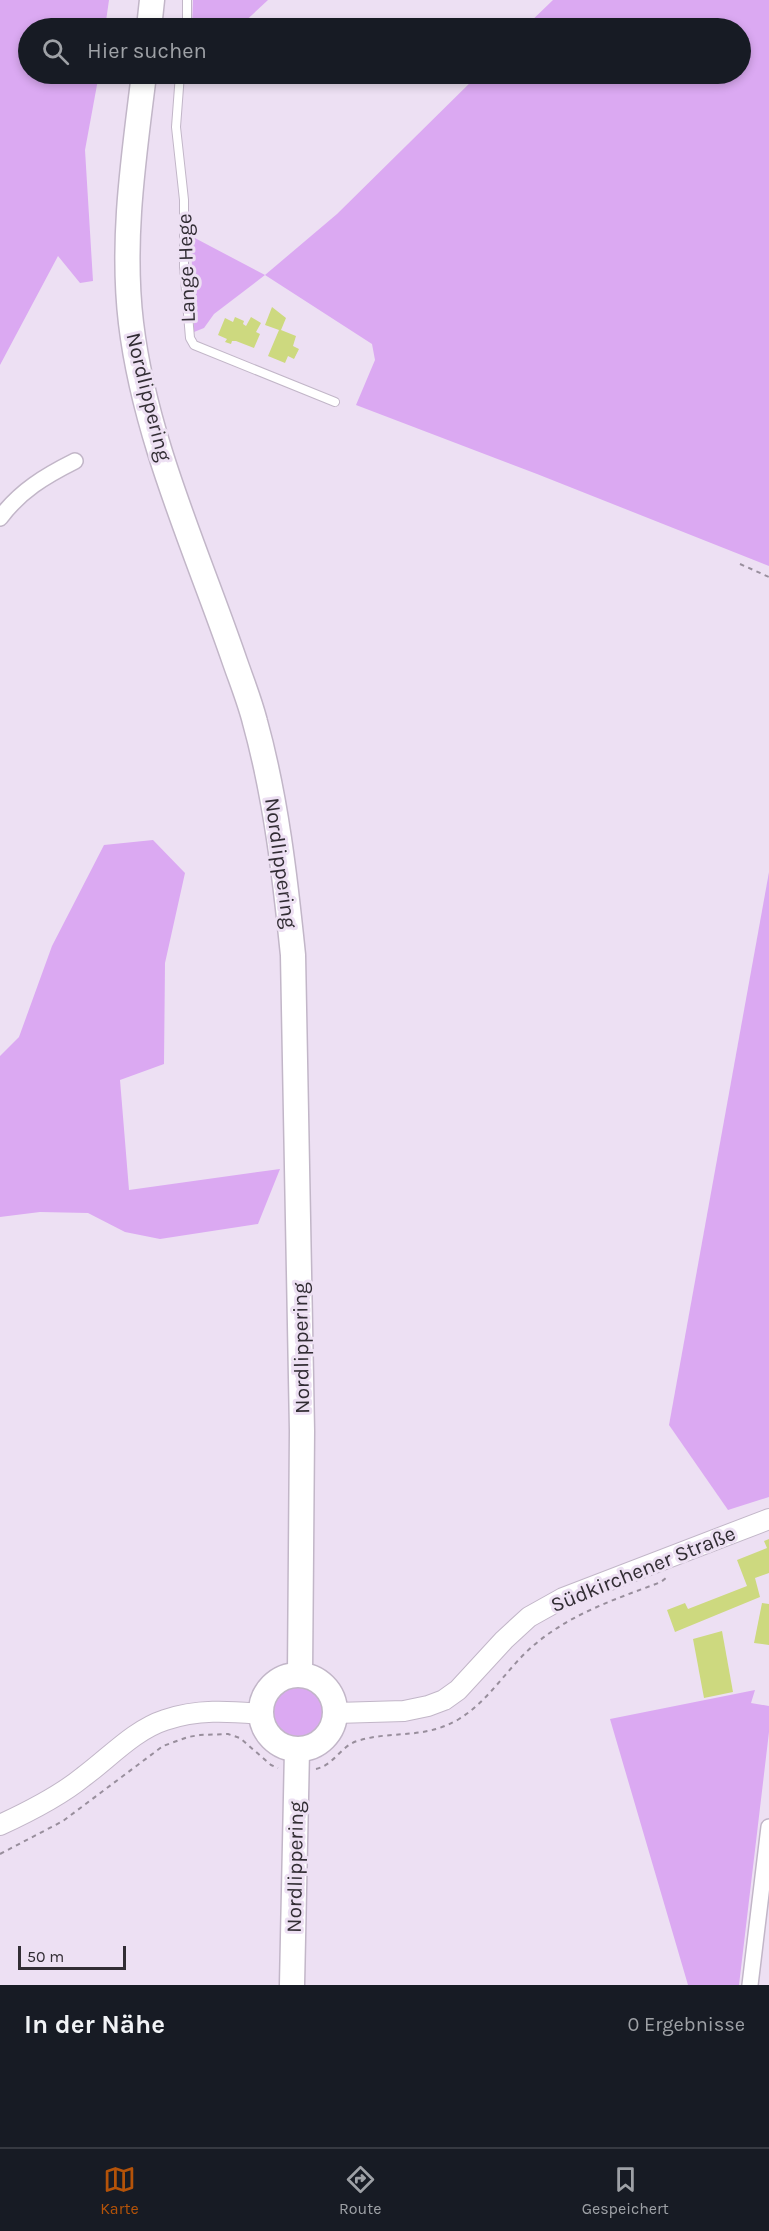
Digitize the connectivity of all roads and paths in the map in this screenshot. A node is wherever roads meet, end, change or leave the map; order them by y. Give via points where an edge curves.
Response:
1 (152, 0) edge
2 (187, 0) edge
3 (150, 18) edge
4 (186, 18) edge
5 (143, 84) edge
6 (179, 84) edge
7 (336, 402) dead end
8 (75, 461) dead end
9 (0, 518) edge
10 (740, 564) dead end
11 (769, 577) edge
12 (769, 1519) edge
13 (300, 1674) junction
14 (336, 1713) junction
15 (261, 1714) junction
16 (297, 1750) junction
17 (0, 1825) edge
18 (769, 1827) edge
19 (292, 1985) edge
20 (750, 1985) edge

1 - 3 main road
2 - 4 lane
5 - 13 main road, Nordlippering via 128,200 131,323 158,444 255,722 276,816 290,924 302,1419
6 - 7 lane, Lange Hege via 176,127 184,200 190,338 194,345
8 - 9 street via 39,479
10 - 11 path
12 - 14 street, Südkirchener Straße via 554,1602 529,1617 444,1700 404,1711
13 - 14 main road via 322,1682 330,1691
13 - 15 main road via 276,1681 265,1696
14 - 16 main road via 327,1737 317,1745
15 - 16 main road via 270,1737
15 - 17 street via 217,1711 164,1720 138,1734 81,1780
16 - 19 main road, Nordlippering
18 - 20 street

